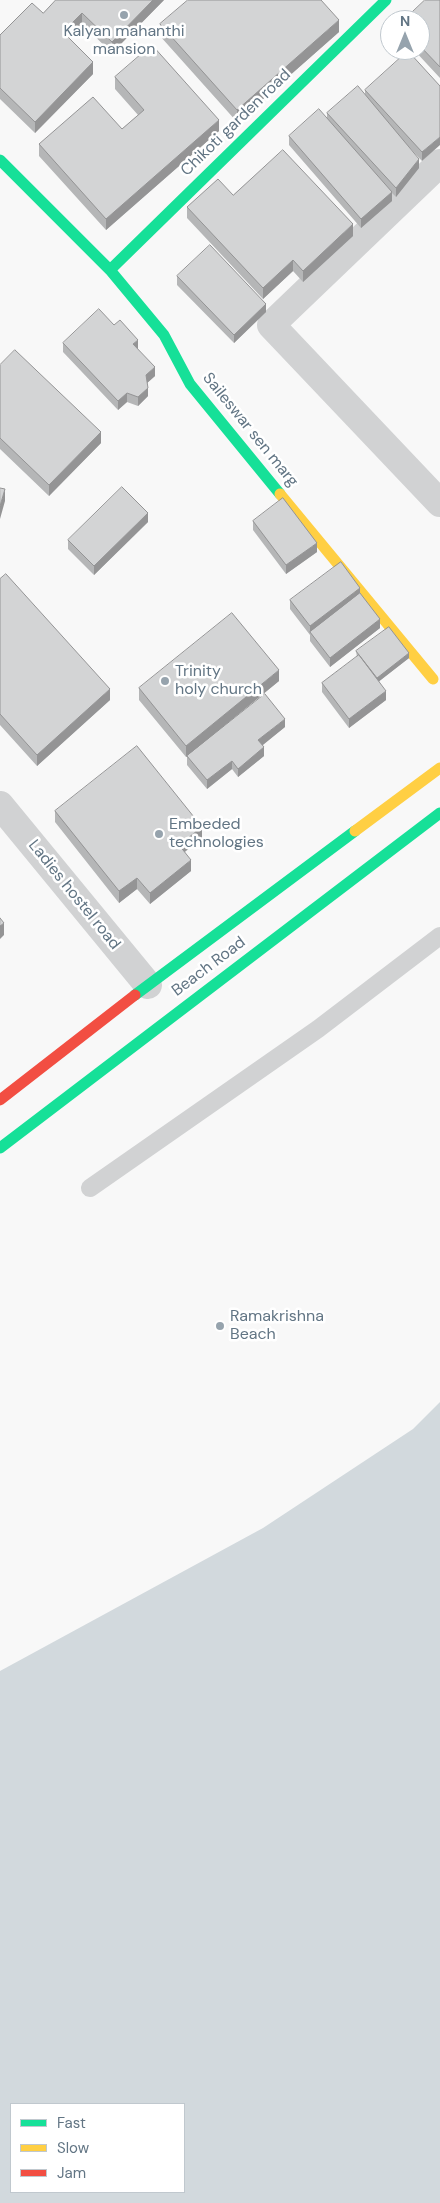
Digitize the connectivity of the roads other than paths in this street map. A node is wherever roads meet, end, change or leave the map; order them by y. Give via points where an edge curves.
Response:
1 (386, 0) edge
2 (0, 160) edge
3 (440, 163) edge
4 (110, 270) junction
5 (440, 503) edge
6 (433, 679) dead end
7 (440, 768) edge
8 (0, 805) edge
9 (440, 813) edge
10 (440, 936) edge
11 (148, 985) junction
12 (0, 1100) edge
13 (0, 1148) edge
14 (90, 1188) dead end

1 - 4 main road, Chikoti garden road
2 - 4 main road, Saileswar sen marg
3 - 5 street via 271,325
4 - 6 main road, Saileswar sen marg via 164,335 190,384
7 - 11 main road, Beach Road
8 - 11 street, Ladies hostel road
9 - 13 main road, Beach Road
10 - 14 lane via 318,1029
11 - 12 main road, Beach Road

